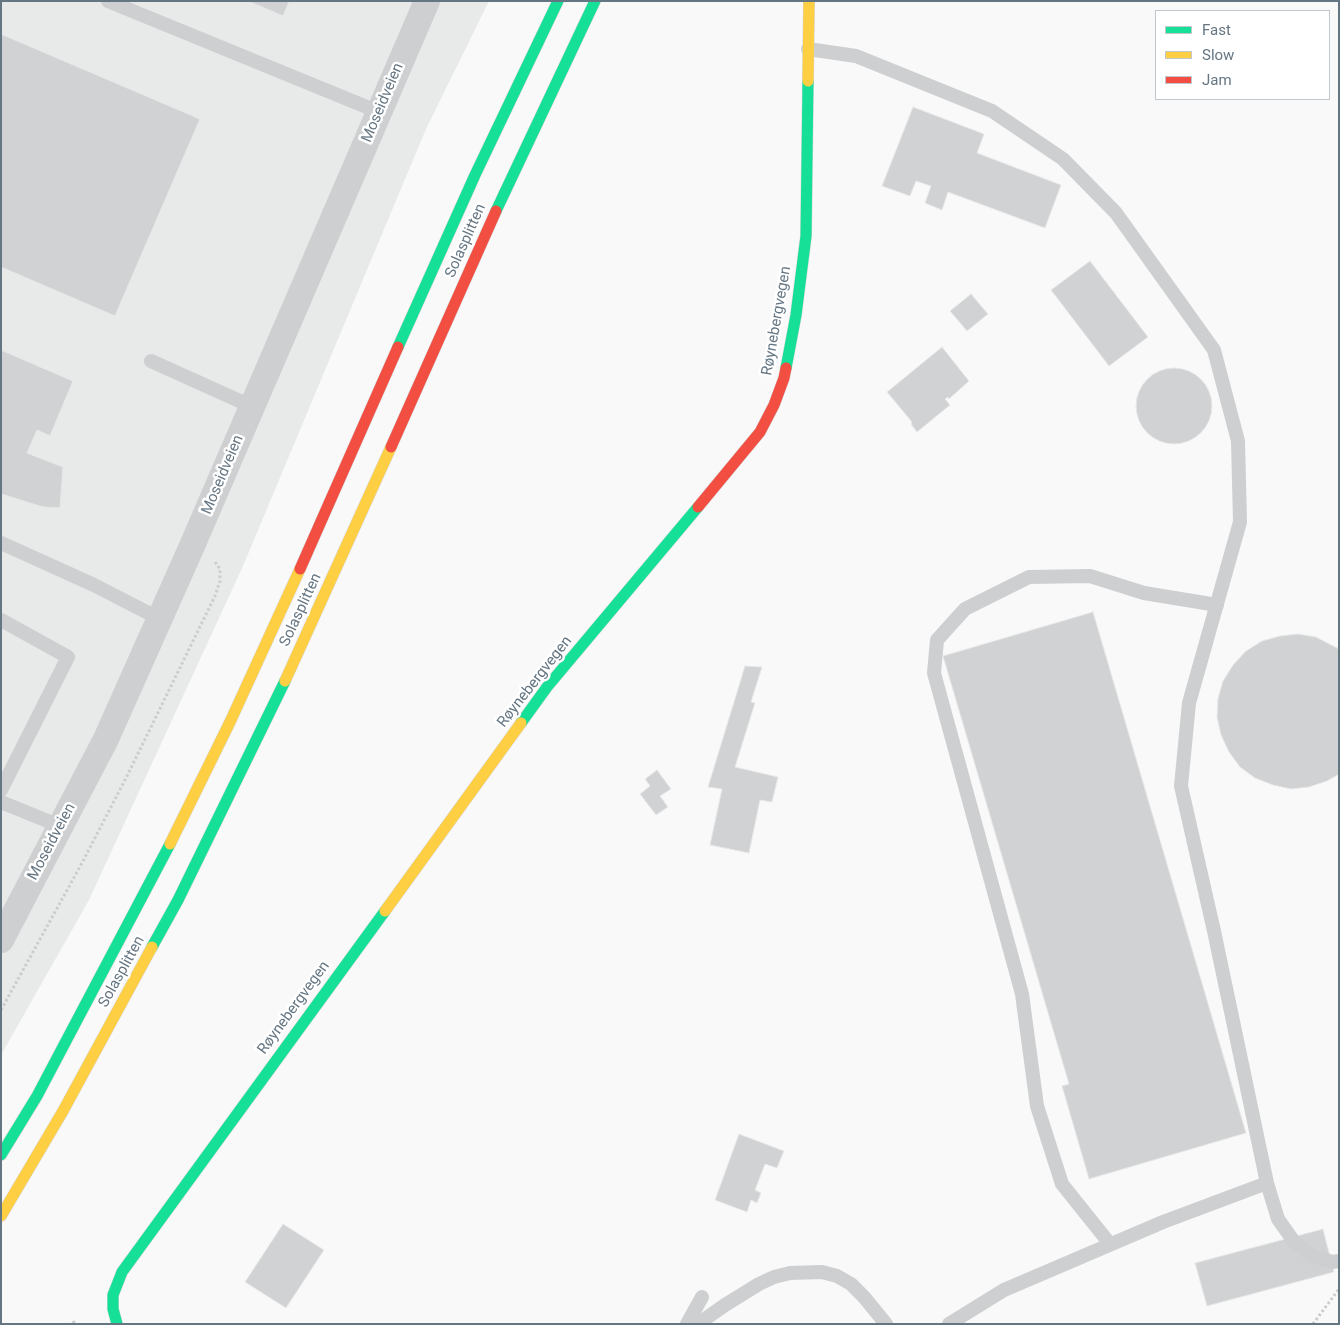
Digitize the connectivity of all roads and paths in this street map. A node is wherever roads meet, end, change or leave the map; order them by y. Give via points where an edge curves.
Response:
1 (108, 1) edge
2 (427, 1) edge
3 (558, 1) edge
4 (595, 1) edge
5 (809, 1) edge
6 (808, 49) junction
7 (379, 112) junction
8 (151, 361) dead end
9 (253, 407) junction
10 (1, 543) edge
11 (213, 560) dead end
12 (1217, 605) junction
13 (160, 619) junction
14 (1, 620) edge
15 (1, 790) edge
16 (1, 802) edge
17 (60, 826) junction
18 (1, 940) edge
19 (1, 1010) edge
20 (1, 1155) edge
21 (1267, 1183) junction
22 (1, 1216) edge
23 (1110, 1244) junction
24 (1339, 1261) edge
25 (1339, 1289) edge
26 (702, 1297) dead end
27 (118, 1324) edge
28 (687, 1324) edge
29 (698, 1324) edge
30 (886, 1324) edge
31 (949, 1324) edge
32 (1313, 1324) edge

1 - 7 lane
2 - 7 street, Moseidveien
3 - 20 main road, Solasplitten via 475,175 230,722 148,887 37,1096
4 - 22 main road, Solasplitten via 506,188 262,732 173,909 64,1111
5 - 6 main road, Røynebergvegen
6 - 12 lane via 856,56 992,111 1063,159 1116,213 1214,350 1238,441 1240,522
6 - 27 main road, Røynebergvegen via 806,236 784,378 760,432 547,687 224,1130 122,1272 112,1295
7 - 9 street, Moseidveien
8 - 9 lane
9 - 13 street, Moseidveien
10 - 13 lane
11 - 19 path via 220,569 220,581 214,596 132,767
12 - 21 lane via 1189,703 1181,786
12 - 23 lane via 1144,593 1090,576 1029,577 965,609 937,640 934,673 1022,994 1037,1106 1062,1184
13 - 17 street, Moseidveien via 106,739
14 - 15 lane via 68,657
16 - 17 lane
17 - 18 street, Moseidveien
21 - 23 lane
21 - 24 lane via 1278,1220 1295,1242 1312,1256
23 - 31 lane via 1004,1290
25 - 32 path
26 - 28 lane
29 - 30 lane via 774,1277 815,1272 837,1276 851,1284

